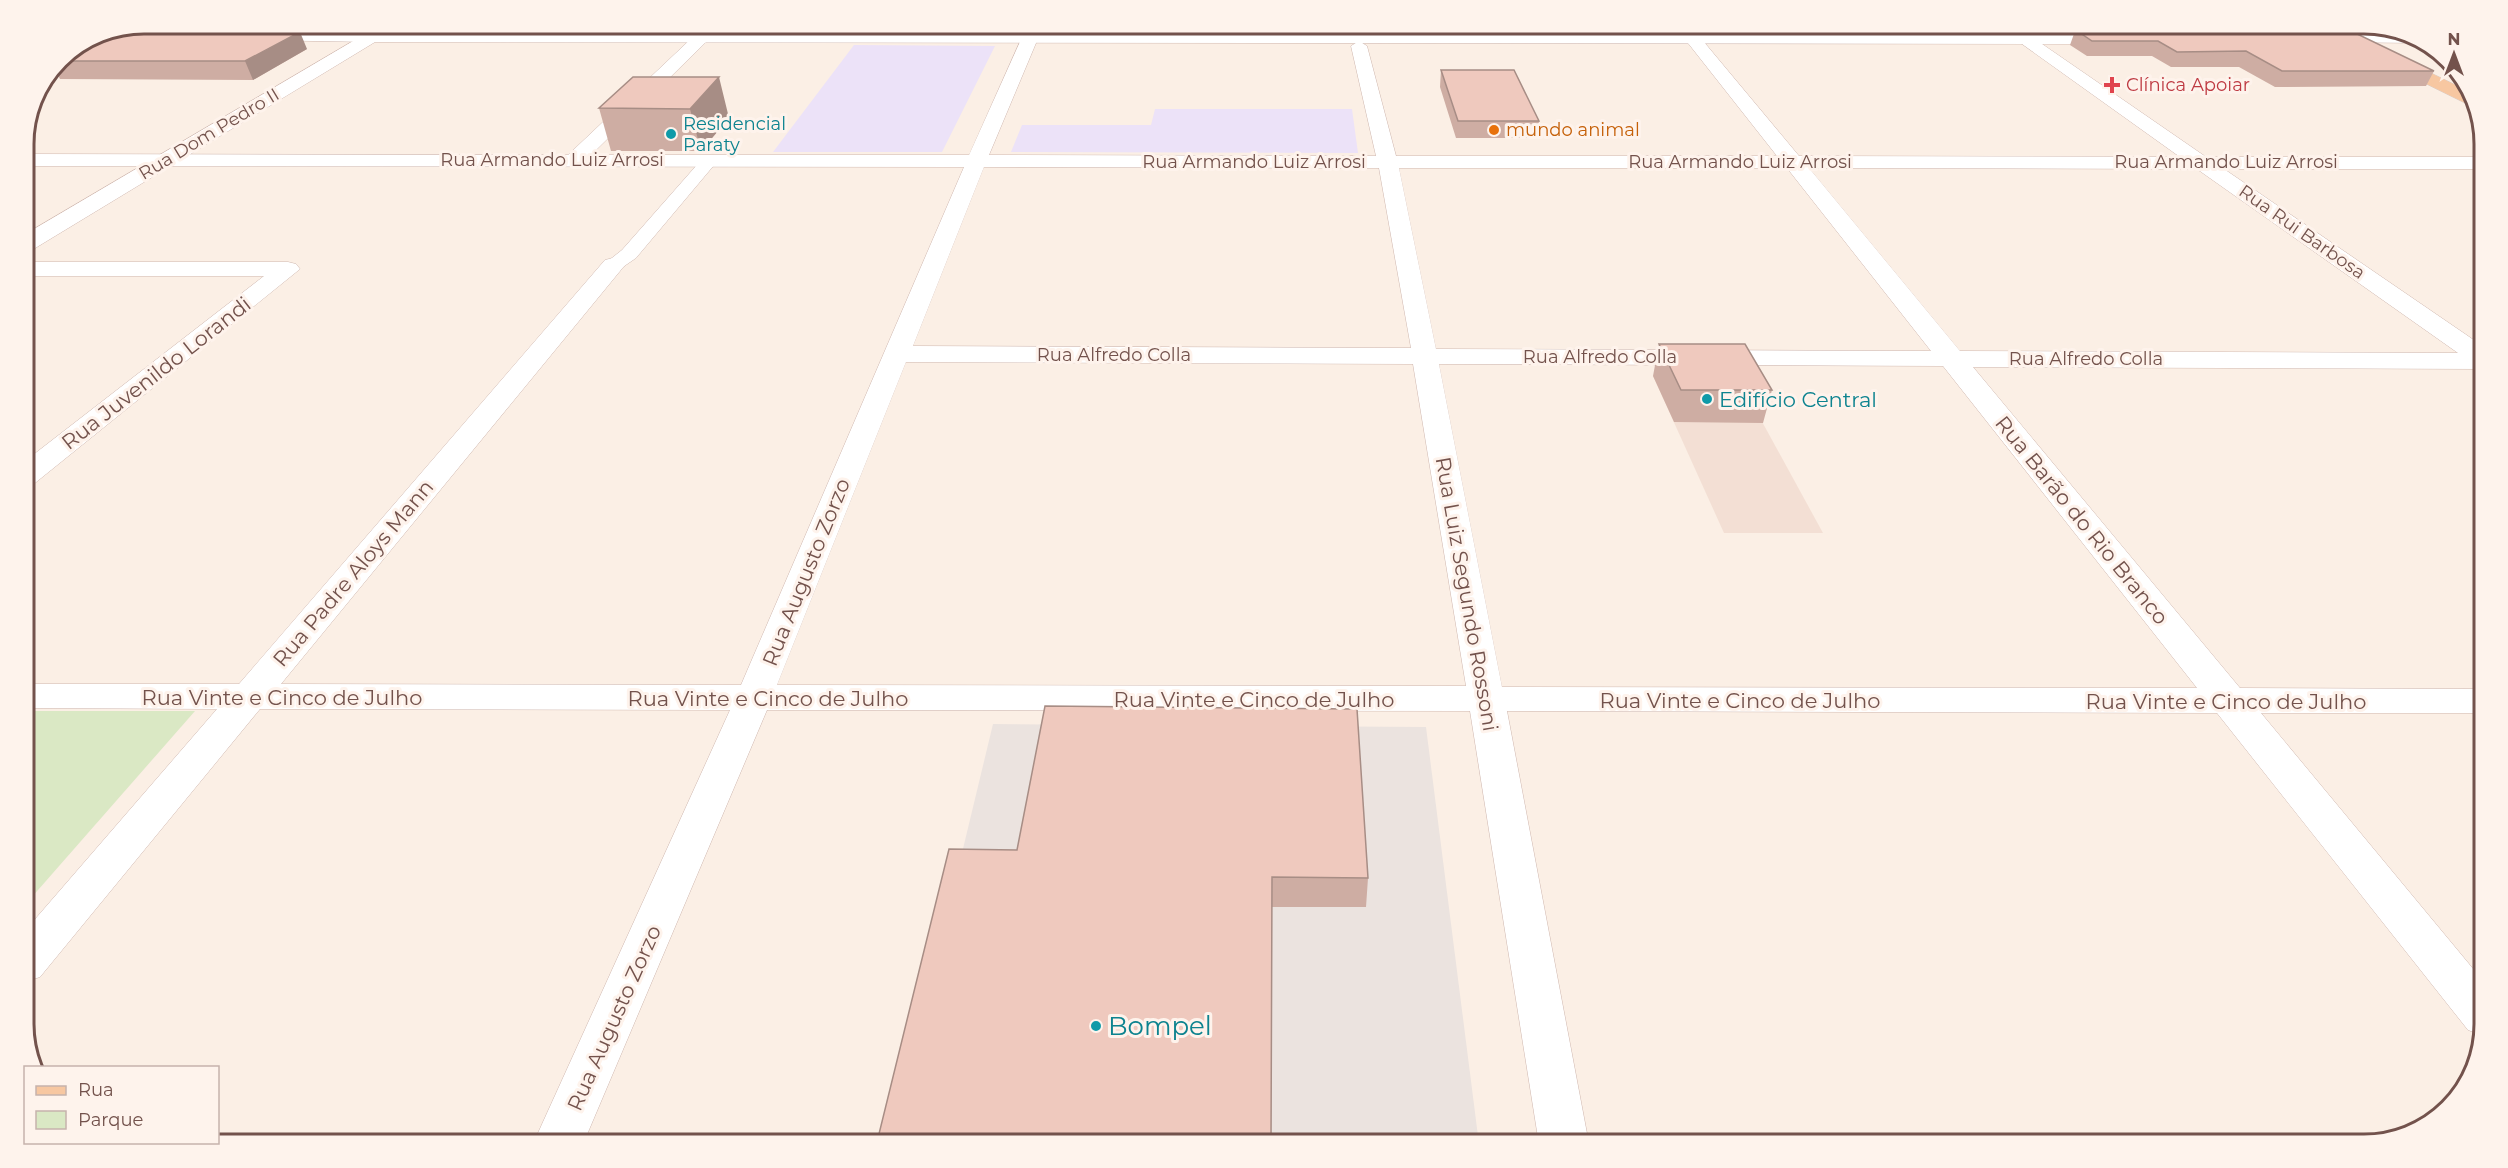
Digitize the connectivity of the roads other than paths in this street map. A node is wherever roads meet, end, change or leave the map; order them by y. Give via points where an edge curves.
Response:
1 (1360, 34) edge
2 (1500, 34) edge
3 (1689, 34) edge
4 (2017, 34) edge
5 (2335, 34) edge
6 (2351, 34) edge
7 (2356, 34) edge
8 (376, 35) edge
9 (704, 35) edge
10 (859, 35) edge
11 (1031, 35) edge
12 (123, 37) edge
13 (164, 37) edge
14 (235, 37) edge
15 (372, 37) junction
16 (701, 38) junction
17 (1692, 39) junction
18 (2024, 39) junction
19 (2130, 39) edge
20 (2307, 39) edge
21 (2378, 39) junction
22 (2395, 39) edge
23 (2424, 61) edge
24 (2461, 93) edge
25 (35, 160) edge
26 (166, 160) junction
27 (574, 160) junction
28 (709, 161) junction
29 (976, 162) junction
30 (1388, 162) junction
31 (1792, 162) junction
32 (2203, 162) junction
33 (2473, 163) edge
34 (35, 238) edge
35 (613, 265) joint
36 (35, 269) edge
37 (2473, 352) edge
38 (896, 354) junction
39 (1424, 356) junction
40 (1951, 358) junction
41 (2473, 360) edge
42 (35, 468) edge
43 (35, 696) edge
44 (249, 697) junction
45 (754, 698) junction
46 (1486, 699) junction
47 (2229, 701) junction
48 (2474, 701) edge
49 (35, 951) edge
50 (2474, 1004) edge
51 (562, 1134) edge
52 (1562, 1134) edge

1 - 30 street, Rua Luiz Segundo Rossoni
2 - 17 street
3 - 17 street, Rua Barão do Rio Branco
4 - 18 street, Rua Rui Barbosa
5 - 20 street
6 - 24 main road
7 - 21 street
8 - 15 street, Rua Dom Pedro II
9 - 16 street
10 - 16 street
11 - 29 street, Rua Augusto Zorzo
12 - 13 street
14 - 15 street
15 - 16 street
15 - 26 street, Rua Dom Pedro II
16 - 27 street
17 - 18 street
17 - 31 street, Rua Barão do Rio Branco
18 - 19 street
18 - 32 street, Rua Rui Barbosa
21 - 22 street
21 - 23 main road
25 - 26 street, Rua Armando Luiz Arrosi
26 - 27 street, Rua Armando Luiz Arrosi
26 - 34 street, Rua Dom Pedro II
27 - 28 street, Rua Armando Luiz Arrosi
28 - 29 street, Rua Armando Luiz Arrosi
28 - 35 street via 629,254
29 - 30 street, Rua Armando Luiz Arrosi
29 - 38 street, Rua Augusto Zorzo
30 - 31 street, Rua Armando Luiz Arrosi
30 - 39 street, Rua Luiz Segundo Rossoni
31 - 32 street, Rua Armando Luiz Arrosi
31 - 40 street, Rua Barão do Rio Branco
32 - 33 street, Rua Armando Luiz Arrosi
32 - 37 street, Rua Rui Barbosa
35 - 44 street, Rua Padre Aloys Mann
36 - 42 street, Rua Juvenildo Lorandi via 288,269
38 - 39 street, Rua Alfredo Colla
38 - 45 street, Rua Augusto Zorzo
39 - 40 street, Rua Alfredo Colla
39 - 46 street, Rua Luiz Segundo Rossoni
40 - 41 street, Rua Alfredo Colla
40 - 47 street, Rua Barão do Rio Branco
43 - 44 street, Rua Vinte e Cinco de Julho
44 - 45 street, Rua Vinte e Cinco de Julho
44 - 49 street, Rua Padre Aloys Mann
45 - 46 street, Rua Vinte e Cinco de Julho
45 - 51 street, Rua Augusto Zorzo
46 - 47 street, Rua Vinte e Cinco de Julho
46 - 52 street, Rua Luiz Segundo Rossoni
47 - 48 street, Rua Vinte e Cinco de Julho
47 - 50 street, Rua Barão do Rio Branco

